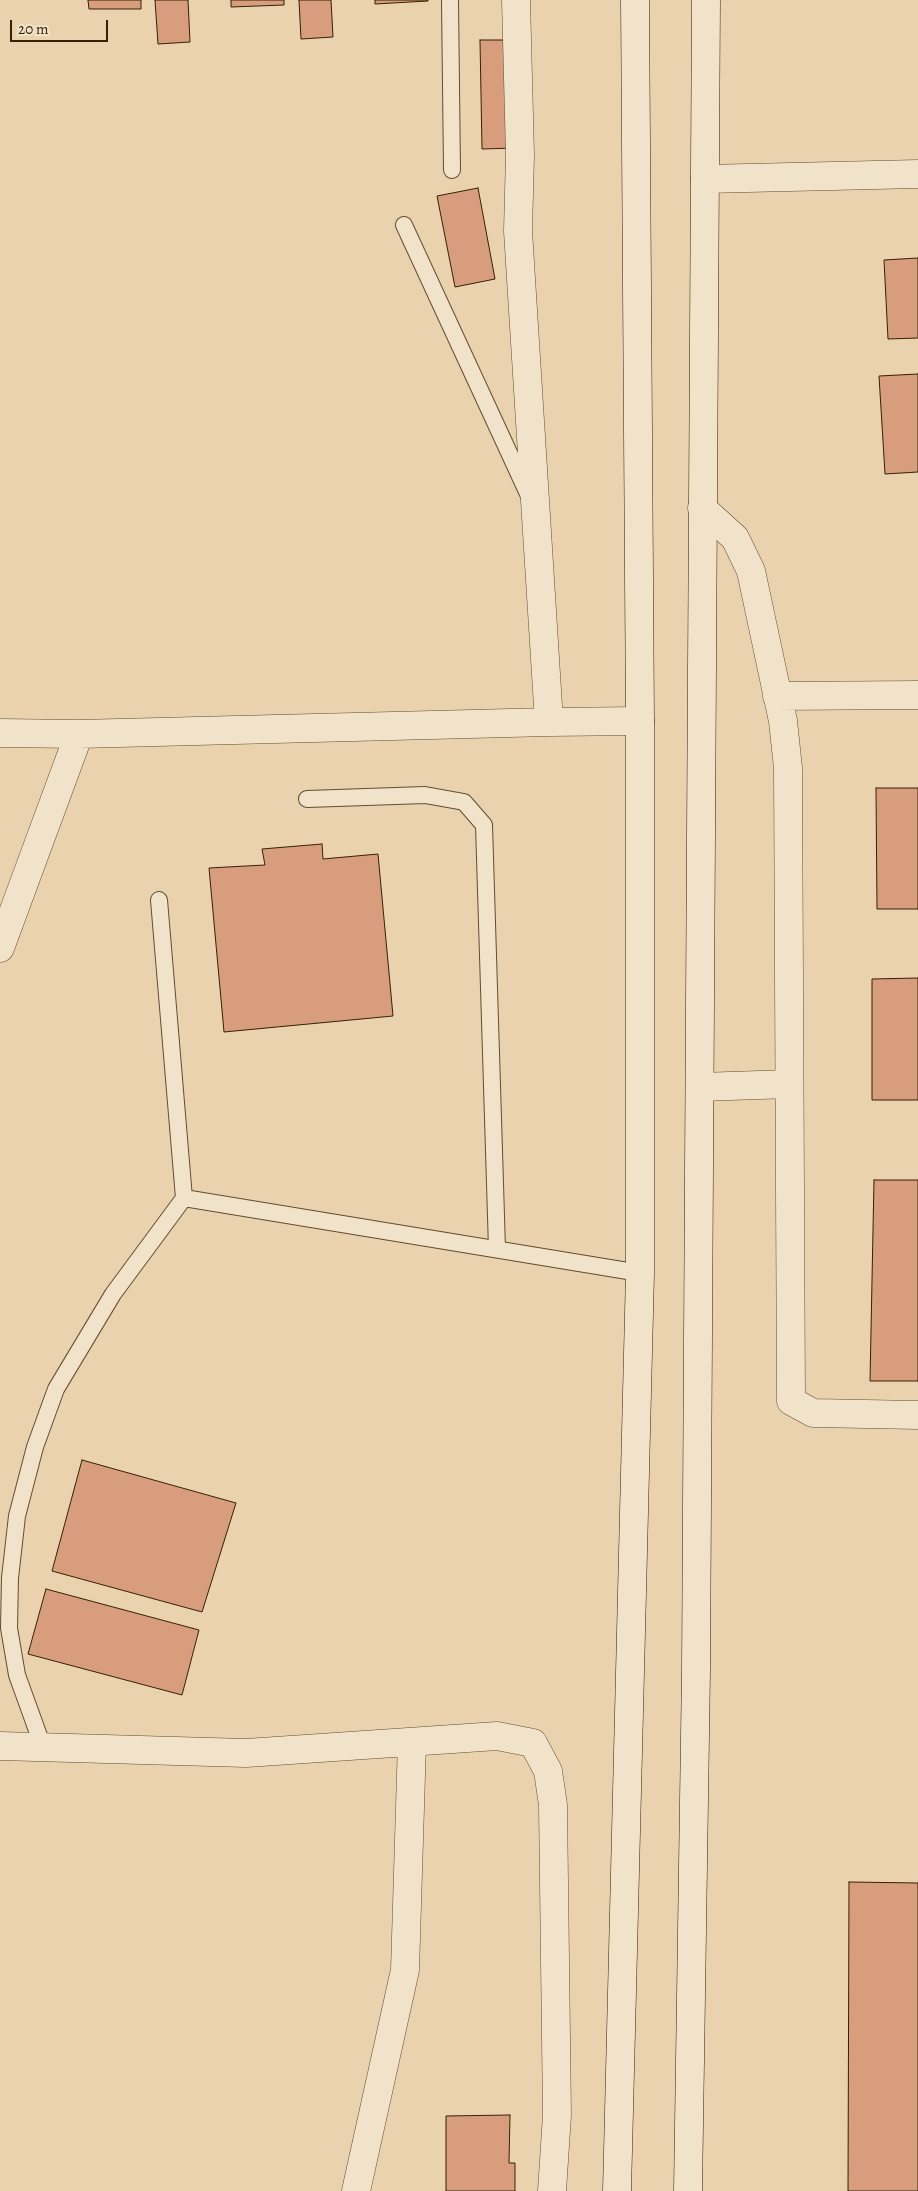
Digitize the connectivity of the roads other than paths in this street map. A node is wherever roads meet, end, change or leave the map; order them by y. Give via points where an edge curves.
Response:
1 (450, 0) edge
2 (516, 0) edge
3 (635, 0) edge
4 (706, 0) edge
5 (452, 170) dead end
6 (918, 174) edge
7 (705, 179) junction
8 (404, 225) dead end
9 (702, 508) junction
10 (537, 514) junction
11 (777, 696) junction
12 (918, 696) edge
13 (640, 721) junction
14 (549, 722) junction
15 (0, 733) edge
16 (79, 734) junction
17 (307, 799) dead end
18 (159, 900) dead end
19 (0, 948) edge
20 (789, 1084) junction
21 (700, 1087) junction
22 (184, 1198) junction
23 (497, 1249) junction
24 (640, 1273) junction
25 (918, 1415) edge
26 (412, 1742) junction
27 (0, 1746) edge
28 (43, 1747) junction
29 (356, 2191) edge
30 (552, 2191) edge
31 (617, 2191) edge
32 (688, 2191) edge

1 - 5 lane
2 - 10 street via 520,155 518,232
3 - 13 street
4 - 7 street
6 - 7 street
7 - 9 street
8 - 10 lane
9 - 11 street via 735,538 751,571
9 - 21 street
10 - 14 street
11 - 12 street
11 - 20 street via 788,768
13 - 14 street
13 - 24 street
14 - 16 street
15 - 16 street
16 - 19 street
17 - 23 lane via 425,795 464,802 484,825
18 - 22 lane
20 - 21 street
20 - 25 street via 791,1401 813,1413
21 - 32 street
22 - 23 lane
22 - 28 lane via 113,1294 56,1388 17,1516 10,1578 9,1628 17,1675
23 - 24 lane
24 - 31 street
26 - 28 street via 246,1753
26 - 29 street via 405,1970
26 - 30 street via 497,1736 533,1742 548,1771 553,1805 557,2106
27 - 28 street

